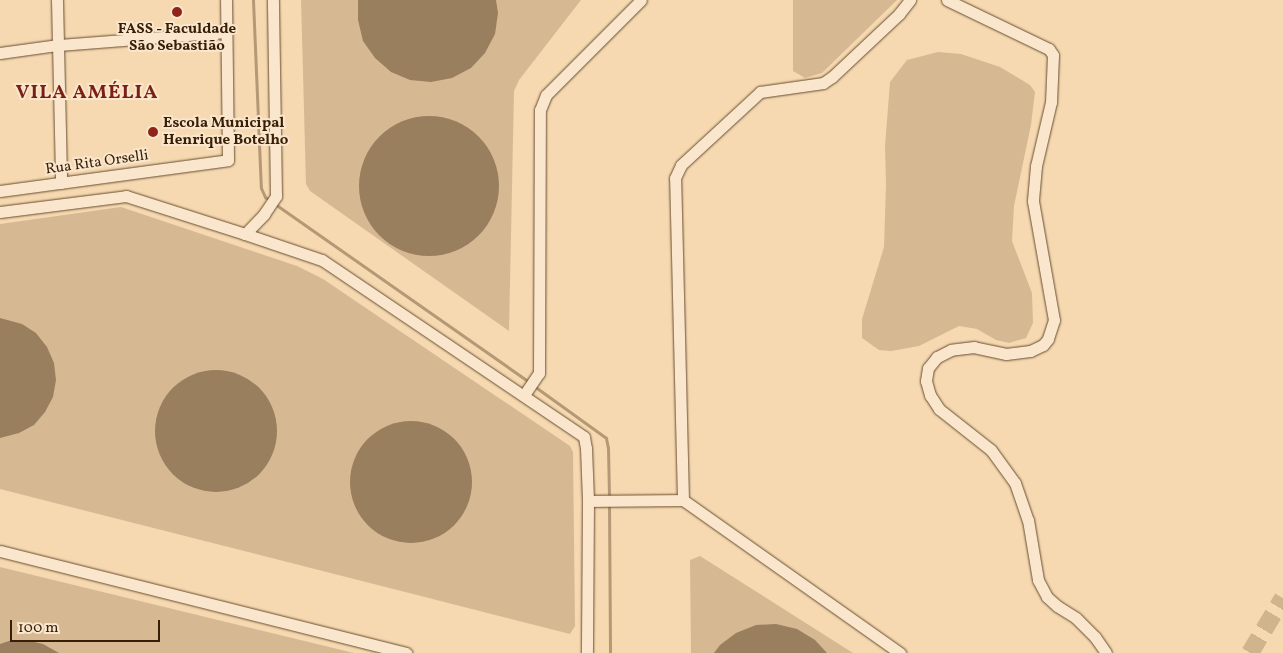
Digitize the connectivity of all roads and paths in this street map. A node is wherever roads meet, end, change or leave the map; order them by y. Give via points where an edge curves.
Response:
1 (57, 0) edge
2 (226, 0) edge
3 (273, 0) edge
4 (641, 0) edge
5 (910, 0) edge
6 (947, 0) edge
7 (226, 32) junction
8 (58, 44) junction
9 (0, 53) edge
10 (61, 183) junction
11 (0, 191) edge
12 (0, 212) edge
13 (245, 234) junction
14 (524, 395) junction
15 (683, 500) junction
16 (588, 501) junction
17 (0, 551) edge
18 (406, 653) edge
19 (587, 653) edge
20 (900, 653) edge
21 (1106, 653) edge

1 - 8 street
2 - 7 street
3 - 13 street via 276,196
4 - 14 street via 546,95 540,110 539,373
5 - 15 street via 899,14 823,83 760,92 681,165 675,178
6 - 21 street via 1049,49 1053,55 1051,102 1036,166 1033,201 1054,320 1043,345 1030,351 1006,354 974,347 951,350 937,357 928,368 926,381 938,409 991,450 1015,483 1028,520 1038,580 1047,597 1076,618
7 - 8 street
7 - 10 street, Rua Rita Orselli via 228,160
8 - 9 street
8 - 10 street
10 - 11 street, Rua Rita Orselli
12 - 13 street via 126,196
13 - 14 street via 322,260
14 - 16 street via 584,437
15 - 16 street
15 - 20 street
16 - 19 street
17 - 18 street

